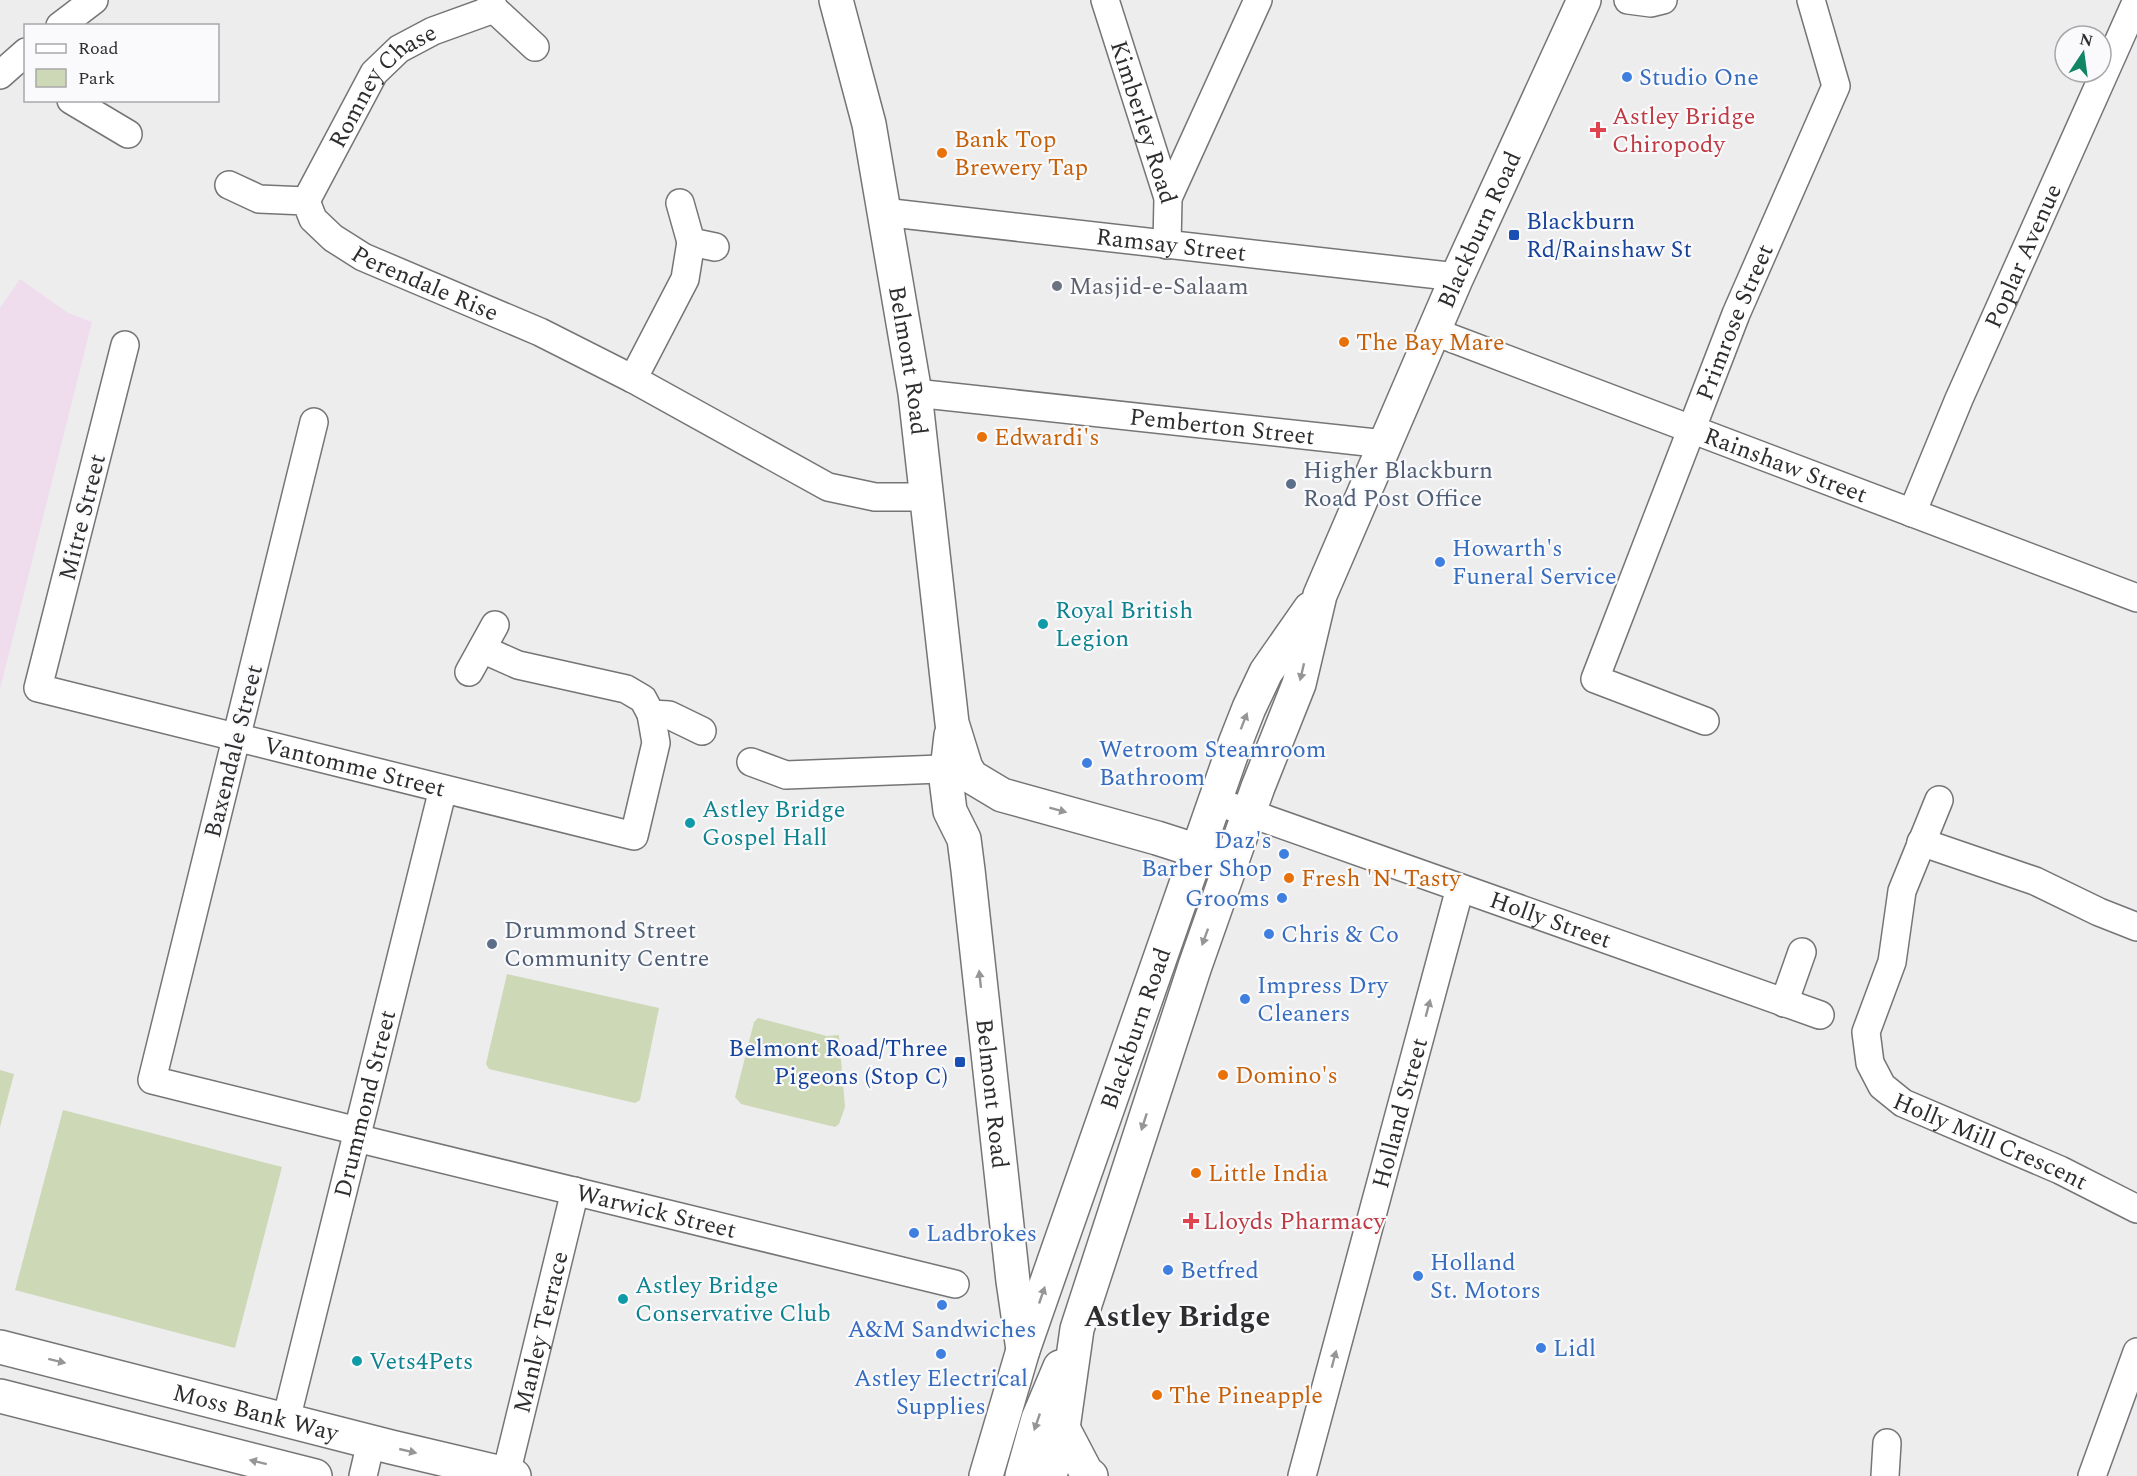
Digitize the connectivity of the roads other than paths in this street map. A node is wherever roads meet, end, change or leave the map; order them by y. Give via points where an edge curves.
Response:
1 (94, 0) edge
2 (836, 0) edge
3 (1105, 0) edge
4 (1258, 0) edge
5 (1584, 0) edge
6 (1628, 0) edge
7 (1663, 0) edge
8 (1810, 0) edge
9 (2137, 0) edge
10 (493, 5) edge
11 (63, 24) edge
12 (535, 47) dead end
13 (24, 55) edge
14 (0, 75) edge
15 (74, 102) edge
16 (128, 134) dead end
17 (229, 185) dead end
18 (1168, 198) junction
19 (306, 201) junction
20 (680, 203) dead end
21 (883, 212) junction
22 (1167, 245) junction
23 (1457, 277) junction
24 (1434, 332) junction
25 (125, 345) dead end
26 (633, 380) junction
27 (915, 393) junction
28 (314, 422) dead end
29 (1691, 429) junction
30 (1385, 444) junction
31 (928, 497) junction
32 (1912, 513) junction
33 (1320, 595) junction
34 (2136, 596) edge
35 (495, 625) dead end
36 (38, 688) joint
37 (651, 714) junction
38 (1705, 721) dead end
39 (702, 731) dead end
40 (237, 737) junction
41 (751, 762) dead end
42 (956, 768) junction
43 (443, 789) junction
44 (1002, 795) junction
45 (1939, 800) dead end
46 (1215, 801) junction
47 (1250, 813) junction
48 (964, 839) junction
49 (1922, 842) junction
50 (1197, 851) junction
51 (1232, 862) junction
52 (1460, 888) junction
53 (2137, 927) edge
54 (1802, 952) dead end
55 (1784, 1003) junction
56 (1820, 1015) dead end
57 (152, 1080) joint
58 (357, 1134) junction
59 (575, 1191) junction
60 (2137, 1209) edge
61 (955, 1284) dead end
62 (1077, 1329) junction
63 (0, 1347) edge
64 (1023, 1350) junction
65 (2137, 1352) edge
66 (0, 1396) edge
67 (286, 1420) junction
68 (1063, 1428) junction
69 (370, 1442) junction
70 (1887, 1443) dead end
71 (510, 1475) edge
72 (1889, 1475) edge
73 (315, 1476) edge
74 (363, 1476) edge
75 (986, 1476) edge
76 (1022, 1476) edge
77 (1050, 1476) edge
78 (1091, 1476) edge
79 (1302, 1476) edge
80 (2092, 1476) edge

1 - 11 street
2 - 21 main road, Belmont Road via 869,124
3 - 18 street, Kimberley Road
4 - 18 street
5 - 23 main road, Blackburn Road
6 - 7 street
8 - 29 street, Primrose Street via 1836,86 1736,314
9 - 32 street, Poplar Avenue
10 - 12 street, Romney Chase
10 - 19 street, Romney Chase via 407,44 374,73
13 - 14 street
15 - 16 street
17 - 19 street via 259,199
18 - 22 street, Kimberley Road
19 - 26 street, Perendale Rise via 313,219 333,238 363,257 540,332
20 - 26 street via 703,245
21 - 22 street, Ramsay Street
21 - 27 main road, Belmont Road
22 - 23 street, Ramsay Street
23 - 24 main road, Blackburn Road
24 - 29 street, Rainshaw Street
24 - 30 main road, Blackburn Road
25 - 36 street, Mitre Street
26 - 31 street, Perendale Rise via 828,487 875,497
27 - 30 street, Pemberton Street
27 - 31 main road, Belmont Road
28 - 40 street, Baxendale Street
29 - 32 street, Rainshaw Street
29 - 38 street, Primrose Street via 1595,679
30 - 33 main road, Blackburn Road
31 - 42 main road, Belmont Road
32 - 34 street, Rainshaw Street
46 -> 33 main road, Blackburn Road via 1266,672
33 -> 47 main road, Blackburn Road via 1299,684
35 - 37 street via 475,660 499,658 626,689 643,699
36 - 40 street, Vantomme Street
37 - 39 street via 669,715
37 - 43 street, Vantomme Street via 656,743 634,836
40 - 43 street, Vantomme Street
40 - 57 street, Baxendale Street
41 - 42 street via 786,775
42 - 44 main road
42 - 48 main road, Belmont Road via 946,779 950,811
43 - 58 street, Drummond Street
44 - 48 main road via 977,810
44 -> 50 main road
45 - 49 street, Holly Mill Crescent
46 - 47 street, Holly Street
46 - 50 main road, Blackburn Road
47 - 51 main road, Blackburn Road
47 - 52 street, Holly Street
64 -> 48 main road, Belmont Road
49 - 53 street via 2035,881
49 - 60 street, Holly Mill Crescent via 1902,891 1892,962 1866,1032 1870,1063 1882,1086 1903,1103 2060,1170
50 - 51 main road
64 -> 50 main road, Blackburn Road
51 -> 62 main road, Blackburn Road
52 - 55 street, Holly Street
79 -> 52 street, Holland Street
54 - 55 street
55 - 56 street, Holly Street
57 - 58 street, Warwick Street
58 - 59 street, Warwick Street
58 - 67 street, Drummond Street
59 - 61 street, Warwick Street
59 - 71 street, Manley Terrace
62 - 68 main road, Blackburn Road
62 -> 76 main road via 1038,1419
63 -> 67 main road, Moss Bank Way
64 - 75 main road, Blackburn Road
65 - 80 street
73 -> 66 main road, Moss Bank Way
67 - 69 main road, Moss Bank Way
68 - 77 main road, Blackburn Road
68 - 78 main road
69 -> 71 main road, Moss Bank Way
69 - 74 street
70 - 72 street

